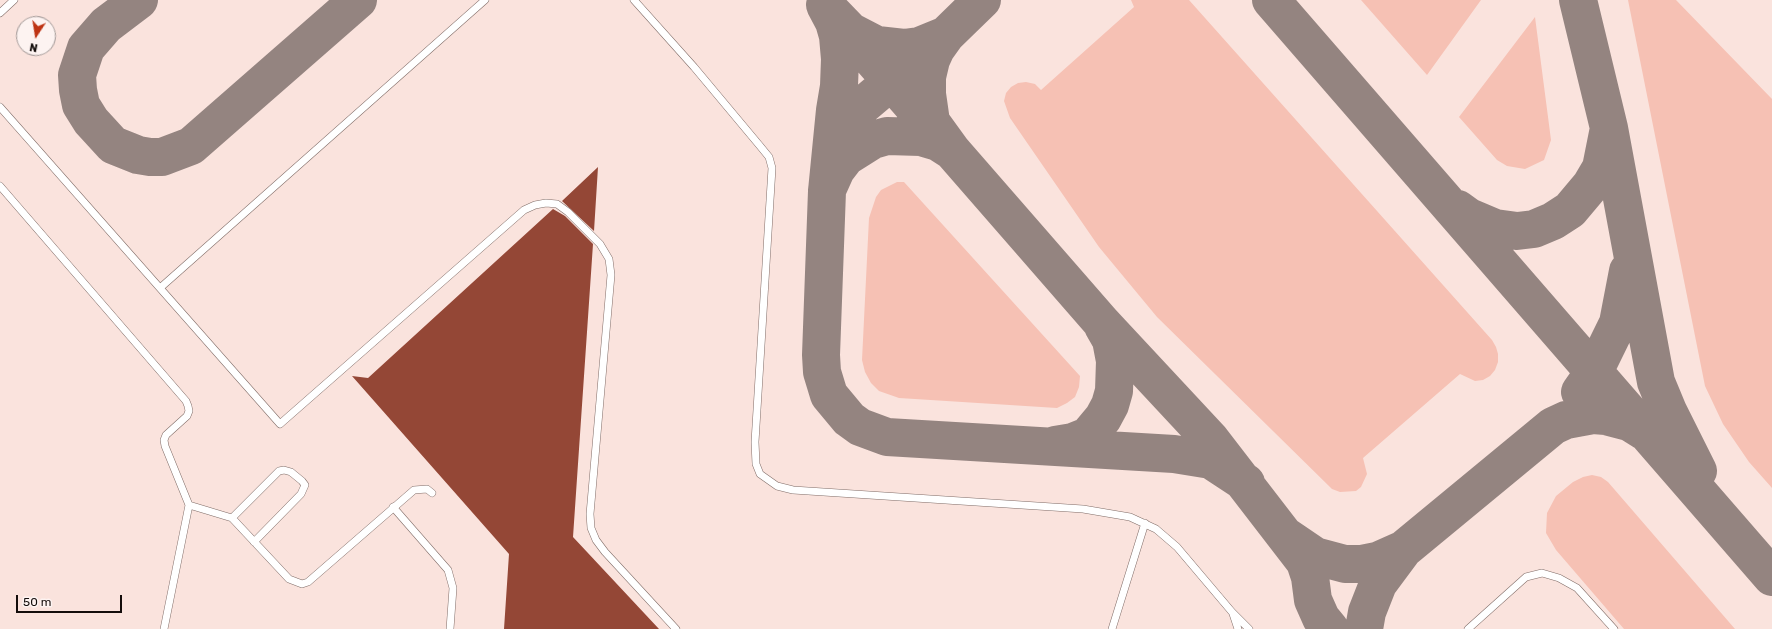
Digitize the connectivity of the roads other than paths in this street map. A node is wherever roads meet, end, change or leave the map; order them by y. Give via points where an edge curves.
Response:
1 (14, 0) edge
2 (485, 0) edge
3 (634, 0) edge
4 (0, 12) edge
5 (0, 106) edge
6 (0, 186) edge
7 (160, 288) junction
8 (432, 493) dead end
9 (189, 505) junction
10 (393, 507) junction
11 (232, 518) junction
12 (1145, 523) junction
13 (254, 542) junction
14 (1232, 612) junction
15 (164, 629) edge
16 (450, 629) edge
17 (676, 629) edge
18 (1112, 629) edge
19 (1238, 629) edge
20 (1249, 629) edge
21 (1468, 629) edge
22 (1614, 629) edge

1 - 4 lane
2 - 7 lane
3 - 12 lane via 760,146 769,157 772,168 755,442 755,455 760,474 777,486 793,490 1083,509 1112,513
5 - 7 lane
6 - 9 lane via 186,401 189,411 187,416 166,435 164,440
7 - 17 lane via 280,424 524,210 535,205 557,204 600,244 609,259 611,275 591,528 605,552
8 - 10 lane via 427,489 414,490
9 - 11 lane
9 - 15 lane
10 - 13 lane via 308,582 302,584 289,579
10 - 16 lane via 448,570 453,588
11 - 13 lane
11 - 13 lane via 279,471 291,472 302,481 305,485 301,494
12 - 14 lane via 1177,547
12 - 18 lane
14 - 19 lane
14 - 20 lane
21 - 22 lane via 1526,576 1542,573 1559,578 1577,588

